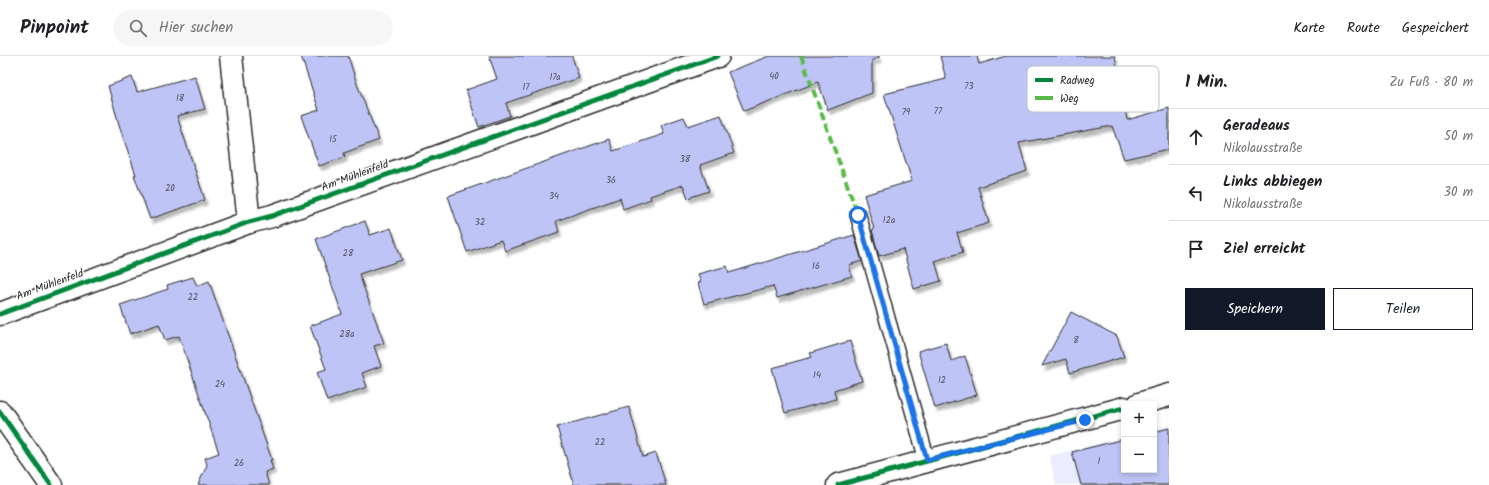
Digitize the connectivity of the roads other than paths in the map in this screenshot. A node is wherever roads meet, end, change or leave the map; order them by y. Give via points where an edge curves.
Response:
1 (231, 56) edge
2 (718, 56) edge
3 (858, 215) dead end
4 (249, 222) junction
5 (0, 314) edge
6 (1169, 395) edge
7 (1149, 401) edge
8 (1121, 409) edge
9 (0, 412) edge
10 (927, 460) junction
11 (896, 477) edge
12 (51, 485) edge
13 (838, 485) edge

1 - 4 street
2 - 4 street, Am Mühlenfeld via 272,216
3 - 10 lane
4 - 5 street, Am Mühlenfeld
6 - 7 street
8 - 10 street
9 - 12 street
10 - 11 street
11 - 13 street

